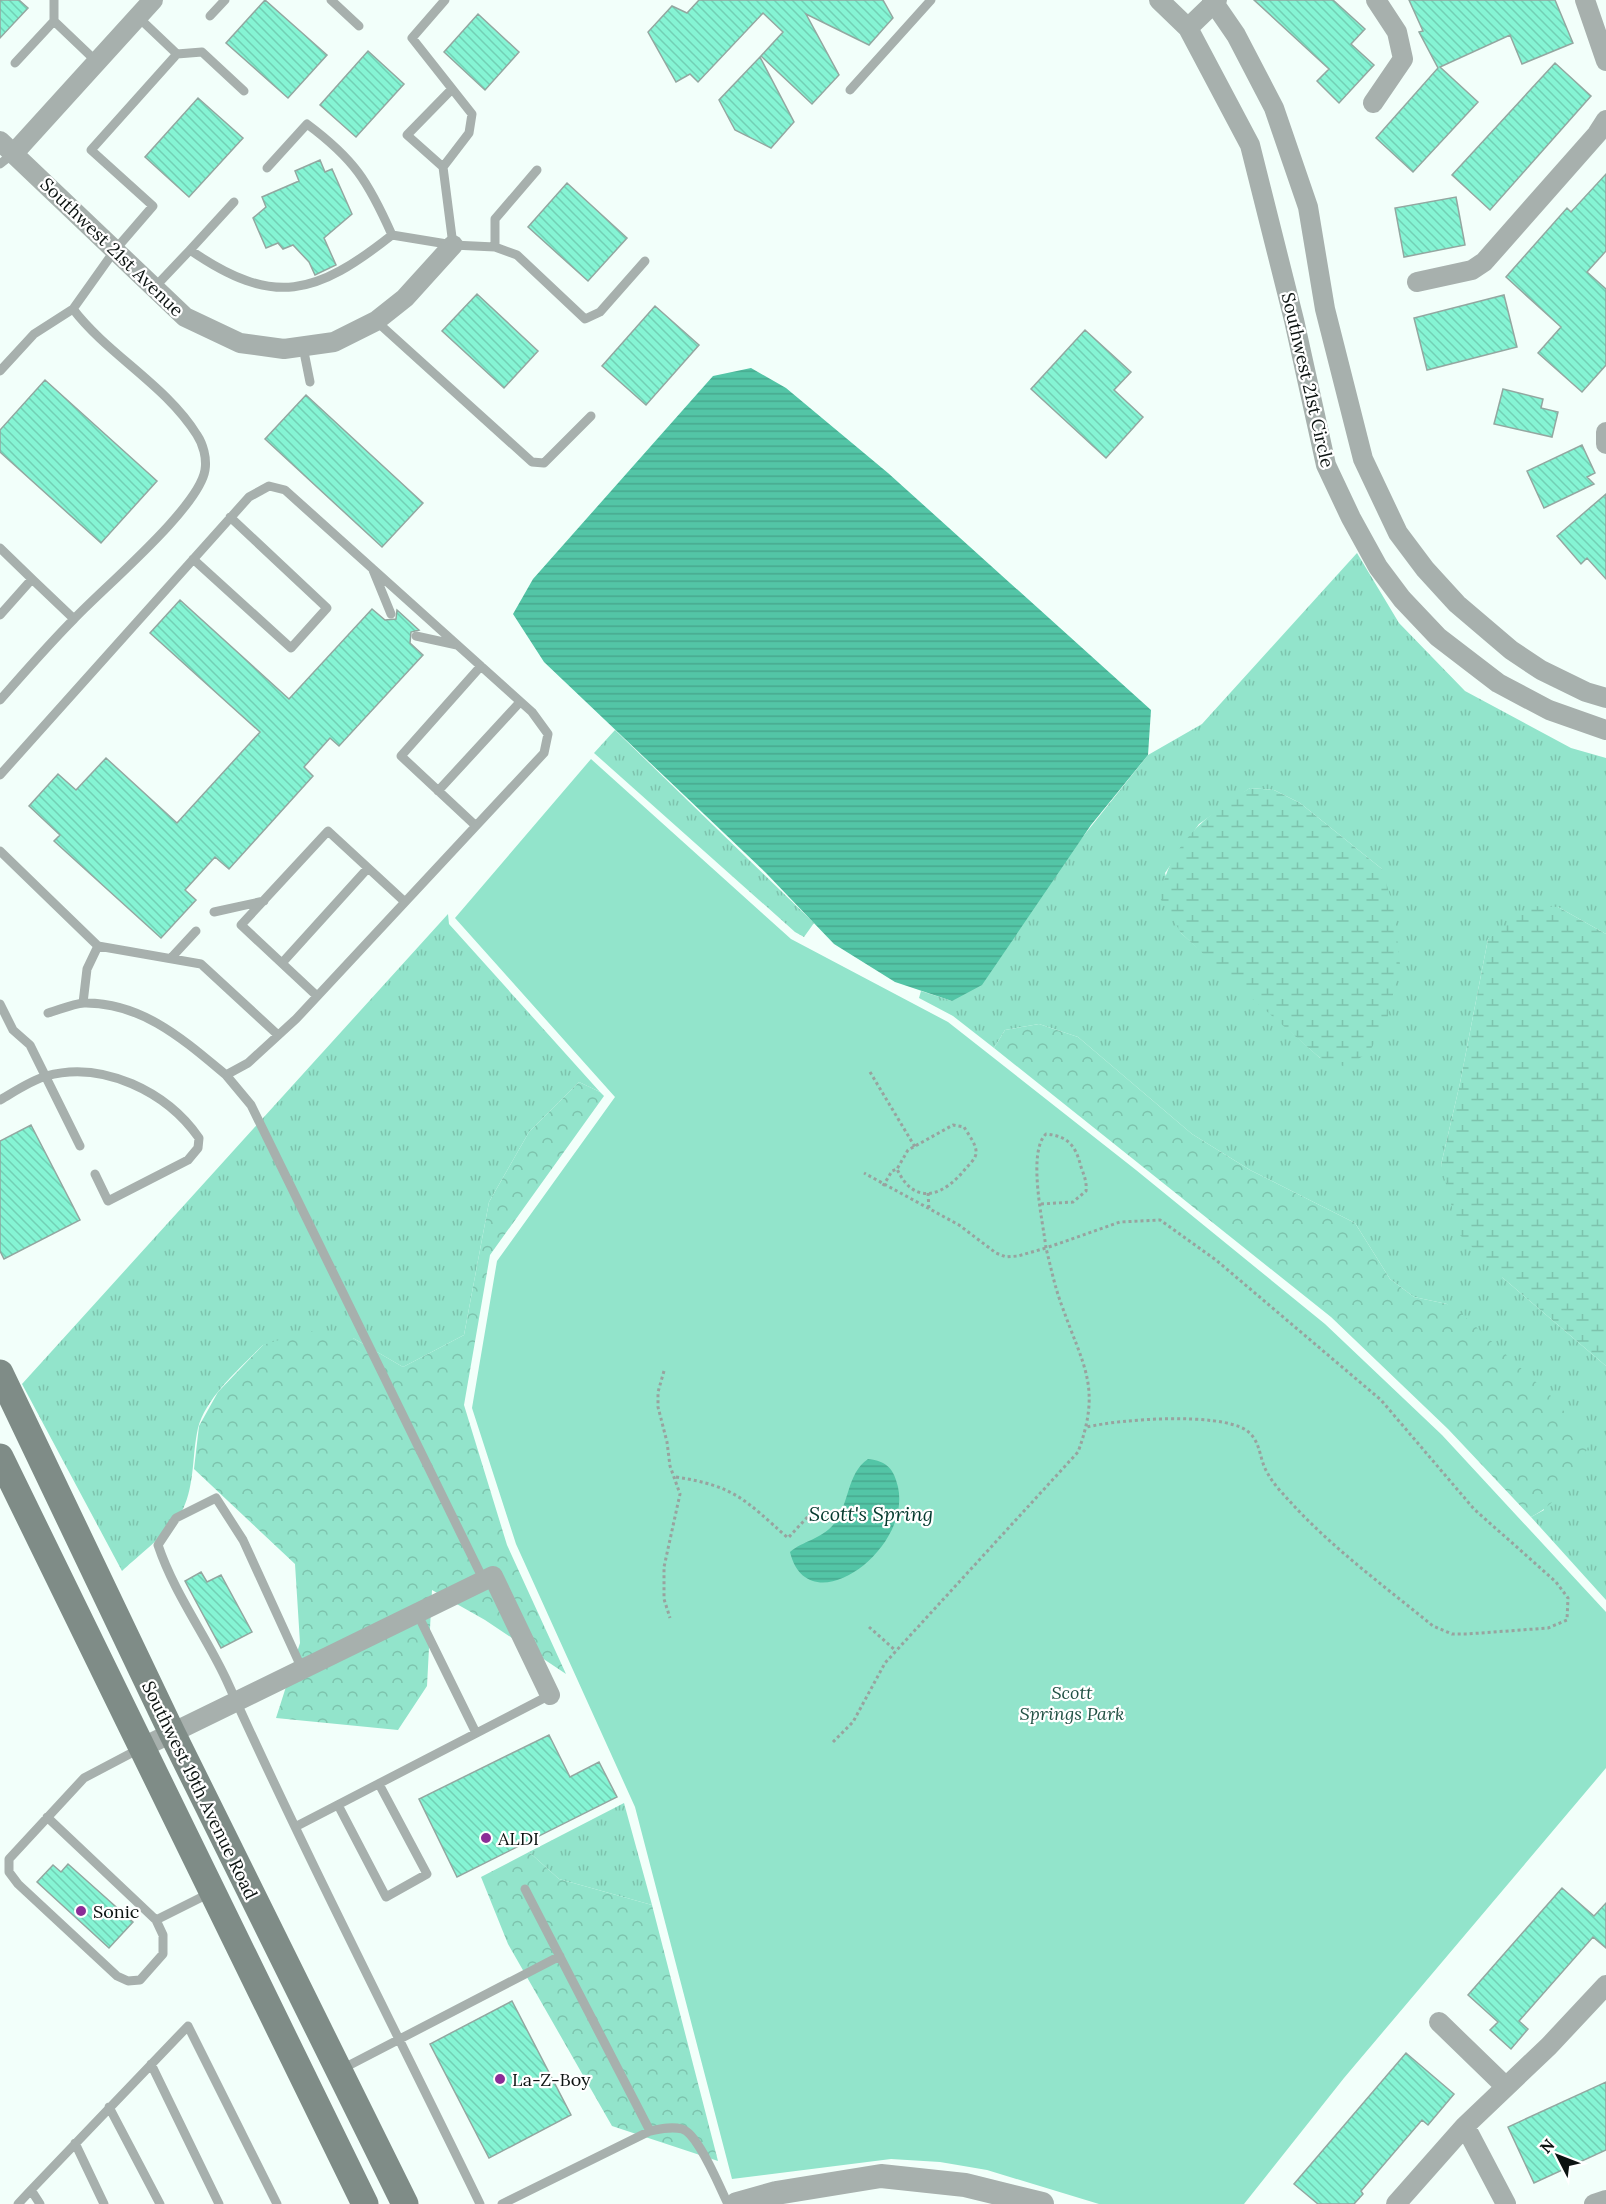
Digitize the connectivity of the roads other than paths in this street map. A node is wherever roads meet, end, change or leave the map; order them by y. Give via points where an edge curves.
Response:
1 (54, 0) edge
2 (153, 0) edge
3 (225, 0) edge
4 (331, 0) edge
5 (445, 0) edge
6 (931, 0) edge
7 (1160, 0) edge
8 (1376, 0) edge
9 (1585, 0) edge
10 (1214, 1) edge
11 (210, 16) dead end
12 (138, 17) junction
13 (54, 21) junction
14 (359, 26) dead end
15 (1188, 28) junction
16 (177, 54) junction
17 (1606, 61) edge
18 (97, 62) junction
19 (15, 63) dead end
20 (452, 89) junction
21 (850, 90) dead end
22 (244, 92) dead end
23 (1373, 103) dead end
24 (1606, 120) edge
25 (5, 153) edge
26 (443, 167) junction
27 (267, 168) dead end
28 (537, 170) dead end
29 (234, 202) dead end
30 (392, 235) junction
31 (453, 245) junction
32 (495, 247) junction
33 (115, 250) junction
34 (190, 250) junction
35 (645, 261) dead end
36 (1417, 282) dead end
37 (154, 288) junction
38 (73, 309) junction
39 (376, 321) junction
40 (303, 347) junction
41 (0, 371) edge
42 (310, 382) dead end
43 (591, 416) dead end
44 (1606, 432) edge
45 (1606, 444) edge
46 (230, 517) junction
47 (0, 548) edge
48 (193, 559) junction
49 (372, 568) junction
50 (32, 579) junction
51 (391, 614) dead end
52 (0, 615) edge
53 (74, 619) junction
54 (416, 636) dead end
55 (458, 645) junction
56 (481, 666) junction
57 (1554, 676) junction
58 (1606, 698) edge
59 (0, 699) edge
60 (520, 702) junction
61 (1539, 705) junction
62 (1606, 730) edge
63 (0, 775) edge
64 (438, 791) junction
65 (476, 825) junction
66 (0, 850) edge
67 (368, 868) junction
68 (265, 900) junction
69 (405, 902) junction
70 (214, 912) dead end
71 (196, 931) dead end
72 (98, 946) junction
73 (171, 958) junction
74 (282, 963) junction
75 (317, 996) junction
76 (83, 1003) junction
77 (0, 1004) edge
78 (48, 1013) dead end
79 (278, 1035) junction
80 (226, 1075) junction
81 (45, 1076) junction
82 (0, 1100) edge
83 (80, 1146) dead end
84 (95, 1174) dead end
85 (0, 1373) edge
86 (0, 1457) edge
87 (484, 1581) junction
88 (417, 1613) junction
89 (302, 1669) junction
90 (550, 1695) joint
91 (236, 1702) junction
92 (172, 1733) junction
93 (477, 1733) junction
94 (141, 1748) junction
95 (379, 1784) junction
96 (338, 1805) junction
97 (47, 1817) junction
98 (295, 1827) junction
99 (525, 1889) dead end
100 (212, 1892) junction
101 (156, 1920) junction
102 (560, 1956) junction
103 (1606, 1985) edge
104 (1439, 2022) dead end
105 (399, 2039) junction
106 (151, 2064) junction
107 (337, 2071) junction
108 (1505, 2086) junction
109 (110, 2108) junction
110 (1465, 2126) junction
111 (650, 2131) junction
112 (75, 2144) junction
113 (31, 2190) junction
114 (1606, 2200) edge
115 (18, 2204) edge
116 (40, 2204) edge
117 (105, 2204) edge
118 (159, 2204) edge
119 (219, 2204) edge
120 (277, 2204) edge
121 (365, 2204) edge
122 (405, 2204) edge
123 (480, 2204) edge
124 (502, 2204) edge
125 (728, 2204) edge
126 (737, 2204) edge
127 (1042, 2204) edge
128 (1396, 2204) edge
129 (1506, 2204) edge
130 (1594, 2204) edge

1 - 13 lane
2 - 12 street
3 - 11 lane
4 - 14 lane
5 - 20 lane via 412,38
6 - 21 lane
7 - 15 street, Southwest 21st Circle
8 - 23 street via 1397,32 1403,59
9 - 17 street
10 - 15 street
10 - 57 street, Southwest 21st Circle via 1274,108 1308,207 1325,309 1363,459 1375,488 1398,533 1457,604 1511,650
12 - 16 lane
12 - 18 street
13 - 18 lane
13 - 19 lane
15 - 61 street, Southwest 21st Circle via 1250,145 1326,465 1351,518 1378,567 1438,637 1498,683
16 - 22 lane via 202,52
16 - 33 lane via 92,150 153,206
18 - 25 street
20 - 26 lane via 472,114 469,133
20 - 26 lane via 407,135
24 - 36 street via 1484,262 1472,270
25 - 33 street, Southwest 21st Avenue
26 - 31 lane
27 - 30 lane via 307,124 367,181
28 - 32 lane via 495,219
29 - 34 lane
30 - 31 lane
30 - 34 lane via 325,280 288,288 249,284
31 - 32 lane
31 - 39 street, Southwest 21st Avenue via 405,298
32 - 35 lane via 517,255 585,319 600,312
33 - 37 street, Southwest 21st Avenue
33 - 38 lane
34 - 37 lane
37 - 40 street, Southwest 21st Avenue via 185,317 240,343 284,349
38 - 41 lane via 34,334
38 - 53 lane via 86,326 181,414 204,450 206,471 194,495 173,519
39 - 40 street, Southwest 21st Avenue via 334,342
39 - 43 lane via 532,462 544,463
40 - 42 lane
44 - 45 street
46 - 48 lane
46 - 48 lane via 327,608 313,624 291,648
46 - 49 lane via 249,497 269,486 285,490
47 - 50 lane
48 - 63 lane
49 - 51 lane
49 - 55 lane
50 - 52 lane
50 - 53 lane
53 - 59 lane
54 - 55 lane
55 - 56 lane
56 - 60 lane
56 - 64 lane via 401,756
57 - 58 street, Southwest 21st Circle via 1586,693
57 - 61 street
60 - 64 lane
60 - 65 lane via 548,734 544,753
61 - 62 street, Southwest 21st Circle
64 - 65 lane
65 - 69 lane
66 - 72 lane
67 - 68 lane via 328,831
67 - 69 lane
67 - 74 lane
68 - 70 lane
68 - 74 lane via 242,925
69 - 75 lane
71 - 73 lane
72 - 73 lane
72 - 76 lane via 87,969
73 - 79 lane via 201,964
74 - 75 lane
75 - 79 lane
76 - 78 lane
76 - 80 lane via 134,1010 178,1035
77 - 81 lane via 13,1030 30,1045
79 - 80 lane via 248,1063
80 - 87 lane via 251,1105
81 - 82 lane
81 - 83 lane
81 - 84 lane via 112,1076 165,1102 199,1138 198,1148 188,1160 108,1201
85 - 92 main road, Southwest 19th Avenue Road
86 - 94 main road, Southwest 19th Avenue Road
87 - 88 street
87 - 90 street via 493,1576
88 - 89 street
88 - 93 lane
89 - 91 street
89 - 91 lane via 243,1540 216,1498 176,1518 158,1545 165,1567
90 - 93 lane
91 - 92 street
91 - 98 lane
92 - 94 street
92 - 107 main road, Southwest 19th Avenue Road
93 - 95 lane
94 - 97 lane via 84,1778
94 - 100 main road, Southwest 19th Avenue Road
95 - 96 lane
95 - 96 lane via 427,1874 396,1891 386,1896
96 - 98 lane
97 - 101 lane
97 - 101 lane via 9,1859 9,1872 18,1884 117,1976 128,1981 140,1980 163,1954 163,1935
98 - 105 lane
99 - 102 lane
100 - 101 lane
100 - 121 main road, Southwest 19th Avenue Road
102 - 105 lane
102 - 111 lane
103 - 108 street
104 - 108 street
105 - 107 lane
105 - 123 lane
106 - 109 lane
106 - 119 lane
106 - 120 lane via 188,2026
107 - 122 main road, Southwest 19th Avenue Road
108 - 110 street
109 - 112 lane
109 - 118 lane
110 - 128 street
110 - 129 street
111 - 124 lane
111 - 125 lane via 685,2129 695,2139
112 - 113 lane
112 - 117 lane
113 - 115 lane
113 - 116 lane
114 - 130 street
126 - 127 street via 776,2193 881,2176 965,2185

